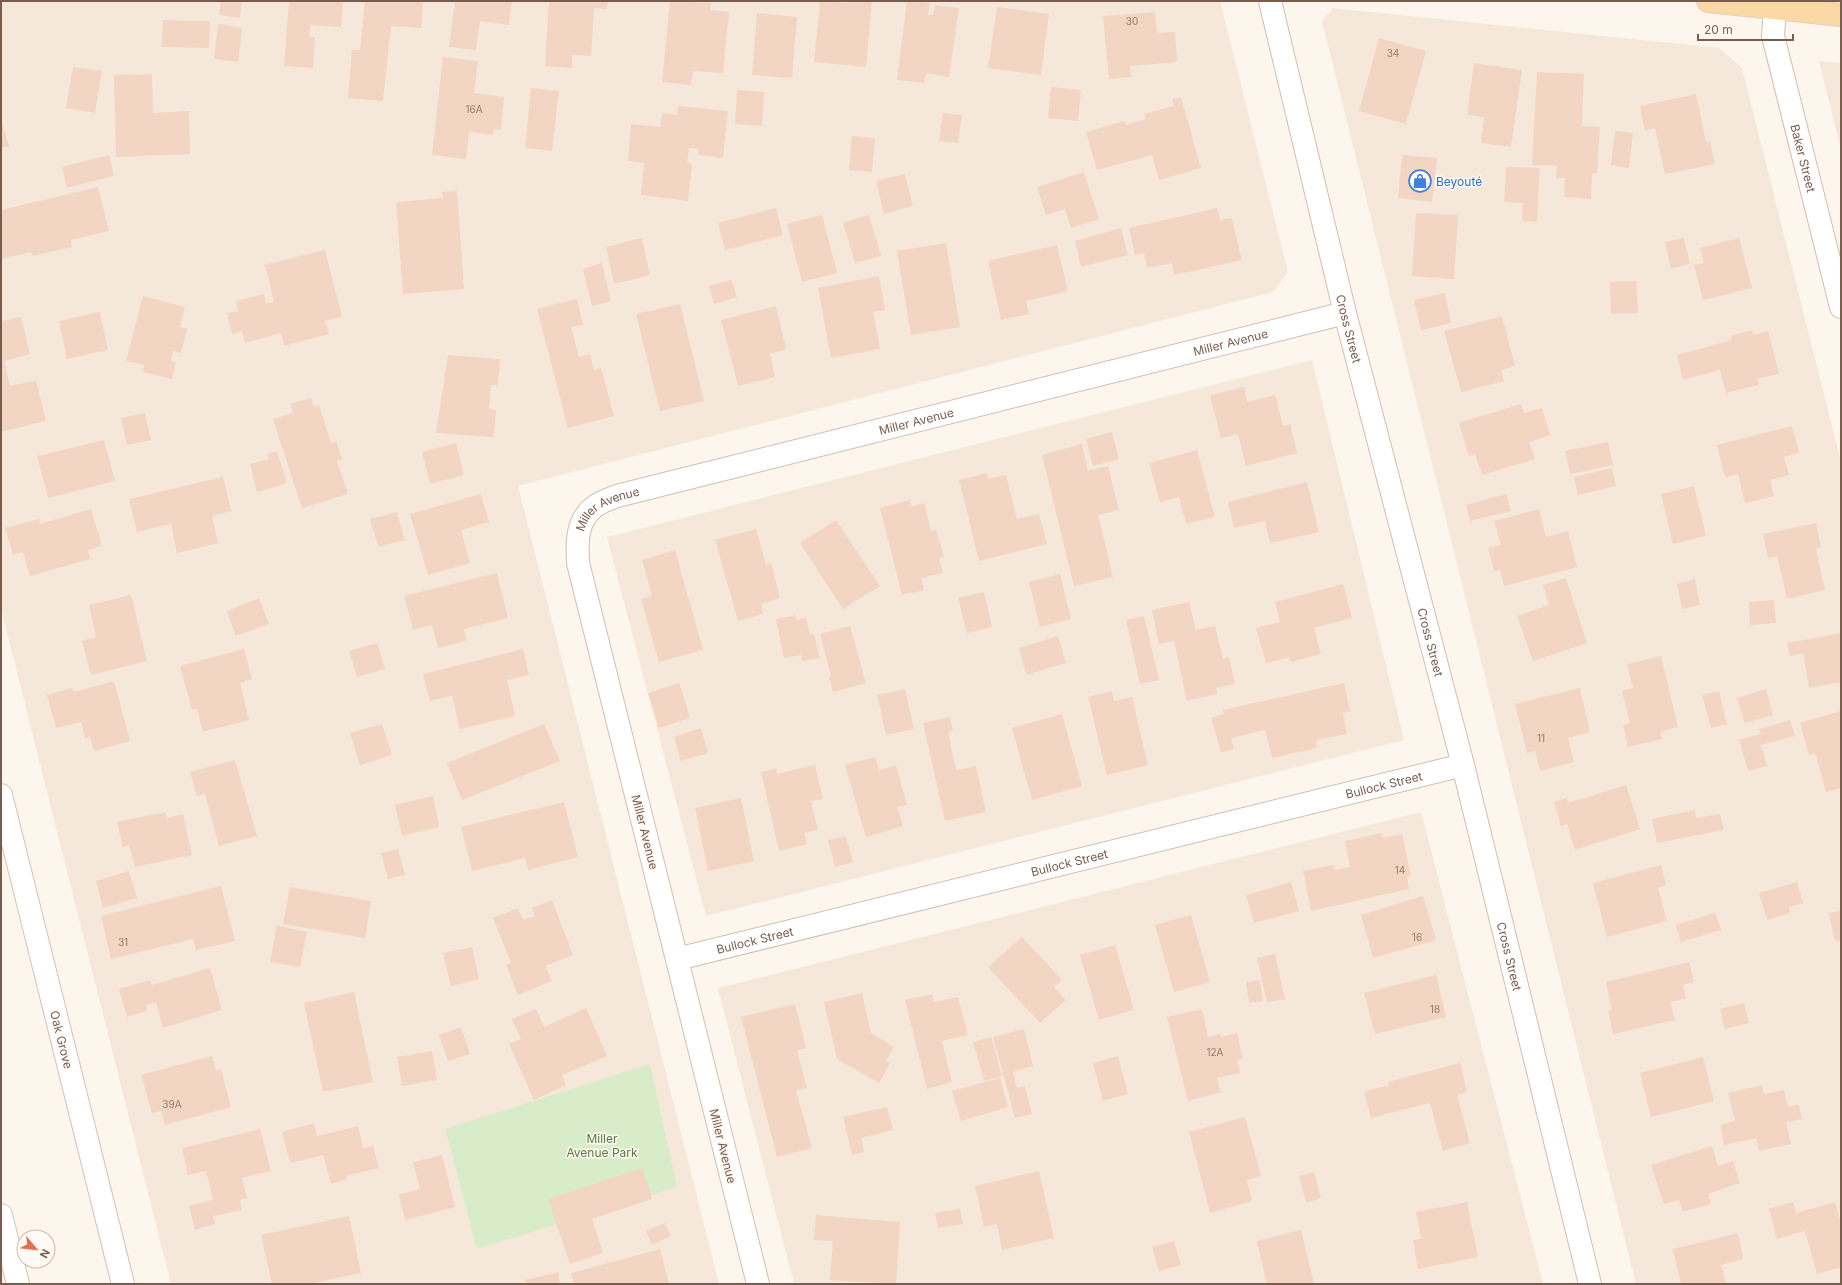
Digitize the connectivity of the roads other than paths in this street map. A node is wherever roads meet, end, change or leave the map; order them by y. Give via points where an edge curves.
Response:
1 (1270, 1) edge
2 (1708, 1) edge
3 (1775, 8) junction
4 (1841, 15) edge
5 (1841, 307) edge
6 (1345, 313) junction
7 (1463, 765) junction
8 (1, 795) edge
9 (676, 959) junction
10 (1, 1215) edge
11 (18, 1284) edge
12 (123, 1284) edge
13 (758, 1284) edge
14 (1590, 1284) edge

1 - 6 street, Cross Street
2 - 3 main road
3 - 4 main road
3 - 5 street, Baker Street via 1773,36
6 - 7 street, Cross Street
6 - 9 street, Miller Avenue via 624,494 594,507 580,523 578,564
7 - 9 street, Bullock Street
7 - 14 street, Cross Street
8 - 12 street, Oak Grove
9 - 13 street, Miller Avenue
10 - 11 street

